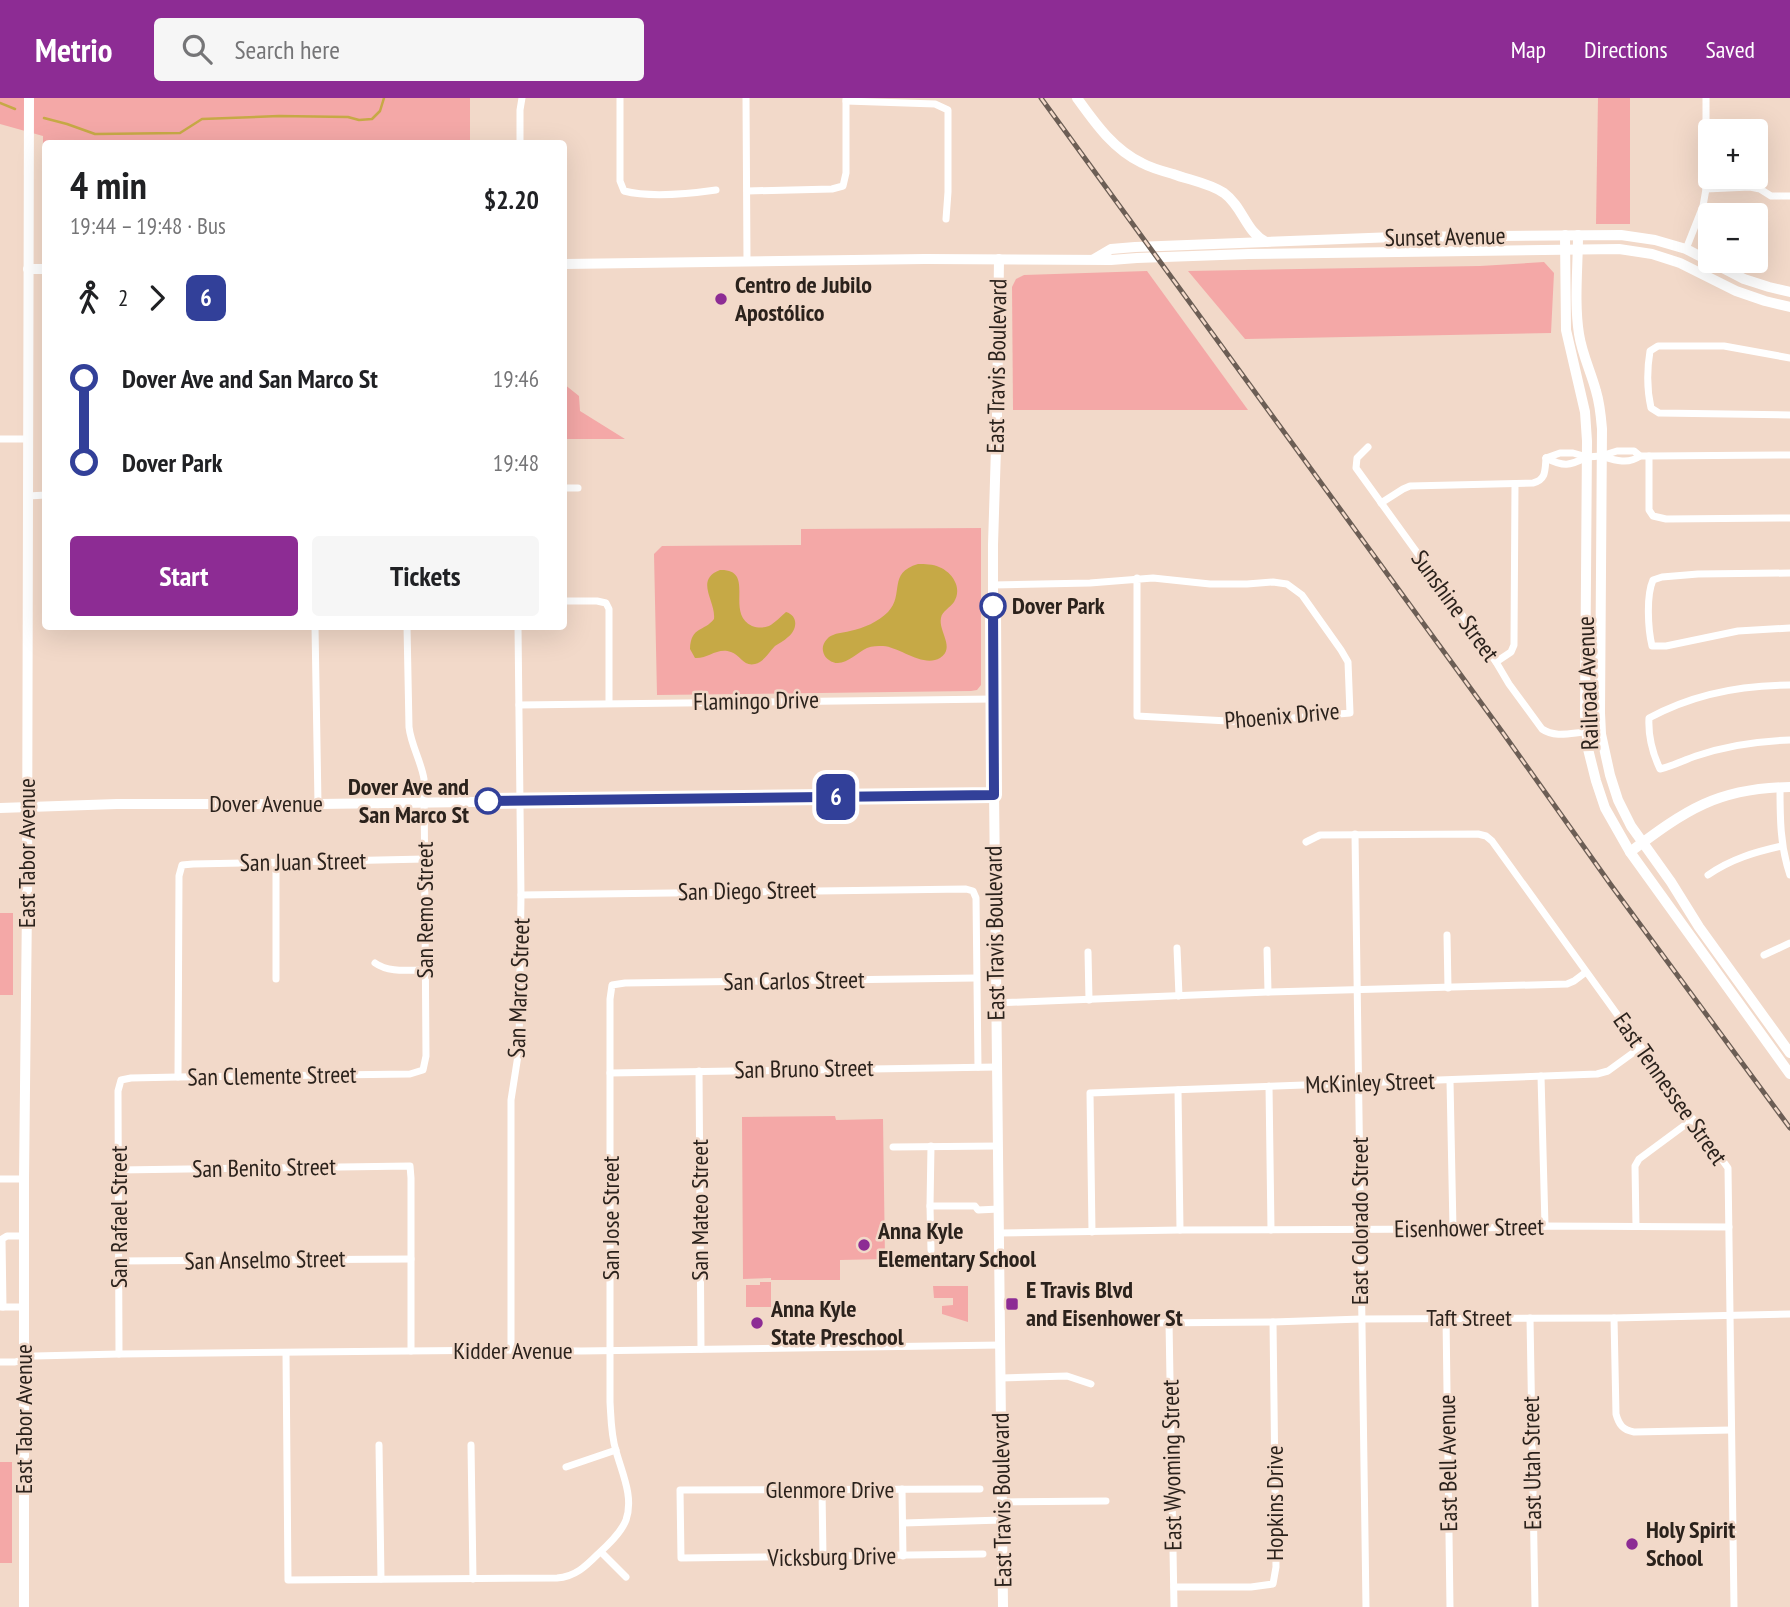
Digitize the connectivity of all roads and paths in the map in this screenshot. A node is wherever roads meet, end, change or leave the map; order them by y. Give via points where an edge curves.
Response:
1 (29, 98) edge
2 (522, 98) edge
3 (620, 98) edge
4 (746, 98) edge
5 (1077, 98) edge
6 (1706, 98) edge
7 (846, 99) edge
8 (1706, 119) edge
9 (520, 140) edge
10 (1706, 189) edge
11 (1760, 189) edge
12 (716, 190) dead end
13 (747, 191) junction
14 (1790, 196) edge
15 (946, 219) dead end
16 (1247, 223) junction
17 (1565, 235) junction
18 (1578, 235) junction
19 (1267, 242) junction
20 (1249, 249) junction
21 (1565, 249) junction
22 (1578, 249) junction
23 (1686, 249) junction
24 (999, 259) junction
25 (747, 261) junction
26 (567, 264) edge
27 (28, 270) junction
28 (42, 270) edge
29 (1790, 292) edge
30 (1790, 307) edge
31 (1790, 358) edge
32 (1790, 415) edge
33 (0, 439) edge
34 (28, 439) junction
35 (1368, 447) dead end
36 (1790, 455) edge
37 (1601, 456) junction
38 (1649, 456) junction
39 (1587, 457) junction
40 (1546, 458) junction
41 (1515, 484) junction
42 (567, 488) edge
43 (578, 488) dead end
44 (42, 495) edge
45 (28, 496) junction
46 (1381, 503) junction
47 (1790, 517) edge
48 (1790, 573) edge
49 (1137, 579) junction
50 (993, 585) junction
51 (567, 601) edge
52 (1790, 628) edge
53 (315, 630) edge
54 (407, 630) edge
55 (518, 630) edge
56 (1496, 662) junction
57 (1790, 685) edge
58 (993, 699) junction
59 (610, 703) junction
60 (519, 705) junction
61 (1586, 732) junction
62 (1790, 740) edge
63 (1785, 787) edge
64 (994, 795) junction
65 (520, 801) junction
66 (425, 803) junction
67 (318, 804) junction
68 (27, 807) junction
69 (0, 808) edge
70 (1355, 834) junction
71 (1306, 842) dead end
72 (1642, 843) junction
73 (1782, 846) junction
74 (1630, 852) junction
75 (425, 859) junction
76 (276, 862) junction
77 (1708, 875) dead end
78 (1790, 875) edge
79 (972, 891) joint
80 (521, 895) junction
81 (1447, 935) dead end
82 (1790, 943) edge
83 (1177, 948) dead end
84 (1267, 950) dead end
85 (1088, 952) dead end
86 (1764, 956) dead end
87 (375, 963) dead end
88 (425, 970) junction
89 (1586, 972) junction
90 (976, 978) junction
91 (276, 979) dead end
92 (612, 985) joint
93 (1448, 988) junction
94 (1357, 990) junction
95 (1268, 992) junction
96 (1179, 996) junction
97 (1089, 999) junction
98 (996, 1003) junction
99 (1641, 1047) junction
100 (1790, 1053) edge
101 (978, 1067) junction
102 (997, 1067) junction
103 (423, 1070) joint
104 (699, 1071) junction
105 (610, 1073) junction
106 (1790, 1074) edge
107 (1541, 1076) junction
108 (178, 1077) junction
109 (121, 1080) joint
110 (1450, 1080) junction
111 (1359, 1083) junction
112 (1269, 1086) junction
113 (1178, 1090) junction
114 (1693, 1119) junction
115 (931, 1146) junction
116 (998, 1146) junction
117 (893, 1147) dead end
118 (119, 1170) junction
119 (0, 1179) edge
120 (24, 1179) junction
121 (930, 1206) junction
122 (999, 1209) junction
123 (1545, 1226) junction
124 (1636, 1226) junction
125 (1729, 1227) junction
126 (1360, 1229) junction
127 (1453, 1229) junction
128 (1180, 1230) junction
129 (1271, 1230) junction
130 (1092, 1231) junction
131 (999, 1233) junction
132 (24, 1236) junction
133 (931, 1250) dead end
134 (411, 1259) junction
135 (118, 1261) junction
136 (1, 1307) edge
137 (24, 1307) junction
138 (1731, 1314) junction
139 (1790, 1314) edge
140 (1446, 1318) junction
141 (1530, 1318) junction
142 (1615, 1318) junction
143 (1361, 1319) junction
144 (1169, 1322) junction
145 (1273, 1322) junction
146 (1148, 1323) dead end
147 (1001, 1345) junction
148 (701, 1349) junction
149 (511, 1350) junction
150 (611, 1350) junction
151 (411, 1351) junction
152 (286, 1353) junction
153 (119, 1354) junction
154 (24, 1359) junction
155 (0, 1362) edge
156 (1001, 1378) junction
157 (1091, 1384) dead end
158 (1731, 1430) junction
159 (379, 1445) dead end
160 (471, 1445) dead end
161 (616, 1450) junction
162 (566, 1467) dead end
163 (902, 1489) junction
164 (980, 1489) dead end
165 (822, 1490) junction
166 (1106, 1501) dead end
167 (1002, 1503) junction
168 (1002, 1520) junction
169 (903, 1523) junction
170 (601, 1552) junction
171 (983, 1555) dead end
172 (903, 1556) junction
173 (823, 1557) junction
174 (681, 1558) joint
175 (625, 1577) dead end
176 (382, 1579) junction
177 (473, 1579) junction
178 (1174, 1587) junction
179 (24, 1607) edge
180 (1003, 1607) edge
181 (1174, 1607) edge
182 (1366, 1607) edge
183 (1450, 1607) edge
184 (1535, 1607) edge
185 (1734, 1607) edge

1 - 27 main road, East Tabor Avenue
2 - 9 street
3 - 12 street via 624,191
4 - 13 street
5 - 16 main road via 1123,152 1224,194
6 - 8 street
7 - 13 street via 844,186
7 - 15 street via 935,104 948,110
10 - 23 street
11 - 14 street via 1771,196
13 - 25 street
16 - 19 main road
16 - 20 main road
17 - 18 main road, Sunset Avenue
17 - 19 main road, Sunset Avenue
17 - 21 main road, Railroad Avenue
18 - 22 main road, Railroad Avenue
18 - 23 main road, Sunset Avenue via 1637,237
19 - 20 main road, Sunset Avenue
20 - 21 main road, Sunset Avenue
20 - 24 main road, Sunset Avenue via 1092,260
21 - 22 main road, Sunset Avenue
21 - 39 main road, Railroad Avenue via 1566,330 1585,412
22 - 30 main road, Sunset Avenue via 1652,254 1688,266 1736,291
22 - 37 main road, Railroad Avenue via 1579,333 1600,410
23 - 29 main road, Sunset Avenue via 1744,279
24 - 25 main road, Sunset Avenue
24 - 50 main road, East Travis Boulevard
25 - 26 main road, Sunset Avenue
27 - 28 main road
27 - 34 main road, East Tabor Avenue
31 - 32 street via 1724,346 1657,346 1650,351 1648,362 1649,400 1659,413
33 - 34 street
34 - 45 main road, East Tabor Avenue
35 - 46 street, Sunshine Street via 1357,458 1356,468
36 - 38 street
37 - 38 street via 1617,461
37 - 39 street
37 - 72 main road, Railroad Avenue via 1601,734 1618,800
38 - 47 street via 1649,510 1653,516
39 - 40 street via 1560,453
39 - 40 street via 1572,465
39 - 61 main road, Railroad Avenue
40 - 41 street via 1545,475 1539,482
41 - 46 street via 1410,486
41 - 56 street via 1514,645
42 - 43 street
44 - 45 street
45 - 68 main road, East Tabor Avenue
46 - 56 street, Sunshine Street
48 - 52 street via 1698,574 1653,580 1649,634 1652,646 1666,646 1738,631
49 - 49 street, Phoenix Drive via 1287,584 1303,595 1348,662 1350,713 1247,722 1137,716
49 - 50 street, Phoenix Drive
50 - 58 main road, East Travis Boulevard
51 - 59 street via 597,601 609,609
53 - 67 street
54 - 66 street, San Remo Street via 410,737 422,768
55 - 60 street, San Marco Street
56 - 61 street, Sunshine Street via 1542,729 1557,735
57 - 62 street via 1751,686 1688,699 1649,718 1648,730 1660,769 1739,744
58 - 59 street, Flamingo Drive
58 - 64 main road, East Travis Boulevard
59 - 60 street, Flamingo Drive
60 - 65 street, San Marco Street
61 - 74 main road, Railroad Avenue via 1605,808
63 - 72 main road via 1726,794 1695,807
63 - 73 street
64 - 65 main road, Dover Avenue
64 - 98 main road, East Travis Boulevard
65 - 66 main road, Dover Avenue
65 - 80 street, San Marco Street
66 - 67 main road, Dover Avenue
66 - 75 street, San Remo Street
67 - 68 main road, Dover Avenue
68 - 69 main road, Dover Avenue
68 - 120 main road, East Tabor Avenue
70 - 71 street, East Tennessee Street via 1320,835
70 - 89 street, East Tennessee Street via 1486,836
70 - 94 street, East Colorado Street
72 - 74 main road
72 - 100 main road, Railroad Avenue
73 - 77 street via 1747,854
73 - 78 street
74 - 106 main road, Railroad Avenue
75 - 76 street, San Juan Street
75 - 88 street, San Remo Street
76 - 91 street
76 - 108 street, San Juan Street via 182,865
79 - 80 street, San Diego Street
79 - 90 street, East Travis Boulevard via 976,898
80 - 149 street, San Marco Street via 519,1049 511,1100
81 - 93 street
82 - 86 street
83 - 96 street
84 - 95 street
85 - 97 street
87 - 88 street via 382,968
88 - 103 street, San Remo Street
89 - 93 street via 1567,984
89 - 99 street, East Tennessee Street
90 - 92 street, San Carlos Street
90 - 101 street, East Travis Boulevard
92 - 105 street, San Jose Street
93 - 94 street
94 - 95 street
94 - 111 street, East Colorado Street
95 - 96 street
96 - 97 street
97 - 98 street
98 - 102 main road, East Travis Boulevard
99 - 107 street, McKinley Street via 1602,1074
99 - 114 street, East Tennessee Street
101 - 102 street, San Bruno Street
101 - 104 street, San Bruno Street
102 - 116 main road, East Travis Boulevard
103 - 108 street, San Clemente Street via 410,1074
104 - 105 street, San Bruno Street
104 - 148 street, San Mateo Street
105 - 150 street, San Jose Street
107 - 110 street, McKinley Street
107 - 123 street
108 - 109 street, San Clemente Street
109 - 118 street, San Rafael Street
110 - 111 street, McKinley Street
110 - 127 street
111 - 112 street, McKinley Street
111 - 126 street, East Colorado Street
112 - 113 street, McKinley Street
112 - 129 street
113 - 128 street
113 - 130 street, McKinley Street via 1090,1093
114 - 124 street via 1635,1166
114 - 125 street, East Tennessee Street via 1728,1168
115 - 116 street
115 - 117 street
115 - 121 street
116 - 122 main road, East Travis Boulevard
118 - 134 street, San Benito Street via 410,1167
118 - 135 street, San Rafael Street
119 - 120 street
120 - 132 main road, East Tabor Avenue
121 - 122 street
121 - 133 street
122 - 131 main road, East Travis Boulevard
123 - 124 street, Eisenhower Street
123 - 127 street, Eisenhower Street
124 - 125 street, Eisenhower Street
125 - 138 street, East Tennessee Street
126 - 127 street, Eisenhower Street
126 - 129 street, Eisenhower Street
126 - 143 street, East Colorado Street
128 - 129 street, Eisenhower Street
128 - 130 street, Eisenhower Street
130 - 131 street, Eisenhower Street
131 - 147 main road, East Travis Boulevard
132 - 136 street via 2,1239
132 - 137 main road, East Tabor Avenue
134 - 135 street, San Anselmo Street
134 - 151 street
135 - 153 street, San Rafael Street
136 - 137 street
137 - 154 main road, East Tabor Avenue
138 - 139 street, Taft Street
138 - 142 street, Taft Street
138 - 158 street, East Tennessee Street
140 - 141 street, Taft Street
140 - 143 street, Taft Street
140 - 183 street, East Bell Avenue
141 - 142 street, Taft Street
141 - 184 street, East Utah Street
142 - 158 street via 1616,1414 1622,1427 1634,1432
143 - 145 street, Taft Street
143 - 182 street, East Colorado Street
144 - 145 street, Taft Street
144 - 146 street, Taft Street
144 - 178 street, East Wyoming Street
145 - 178 street, Hopkins Drive via 1273,1584
147 - 148 street, Kidder Avenue
147 - 156 main road, East Travis Boulevard
148 - 150 street, Kidder Avenue
149 - 150 street, Kidder Avenue
149 - 151 street, Kidder Avenue
150 - 161 street, San Jose Street via 611,1426
151 - 152 street, Kidder Avenue
152 - 153 street, Kidder Avenue
152 - 176 street, San Jose Street via 288,1580
153 - 154 street, Kidder Avenue
154 - 155 street, Kidder Avenue
154 - 179 main road, East Tabor Avenue
156 - 157 street via 1067,1376
156 - 167 main road, East Travis Boulevard
158 - 185 street, East Tennessee Street
159 - 176 street
160 - 177 street
161 - 162 street
161 - 170 street, San Jose Street via 628,1493 626,1520
163 - 164 street, Glenmore Drive
163 - 165 street, Glenmore Drive
163 - 169 street
165 - 173 street
165 - 174 street, Glenmore Drive via 680,1490
166 - 167 street
167 - 168 main road, East Travis Boulevard
168 - 169 street
168 - 180 main road, East Travis Boulevard
169 - 172 street
170 - 175 street
170 - 177 street, San Jose Street via 566,1577
171 - 172 street, Vicksburg Drive
172 - 173 street, Vicksburg Drive
173 - 174 street, Vicksburg Drive
176 - 177 street, San Jose Street
178 - 181 street, East Wyoming Street

